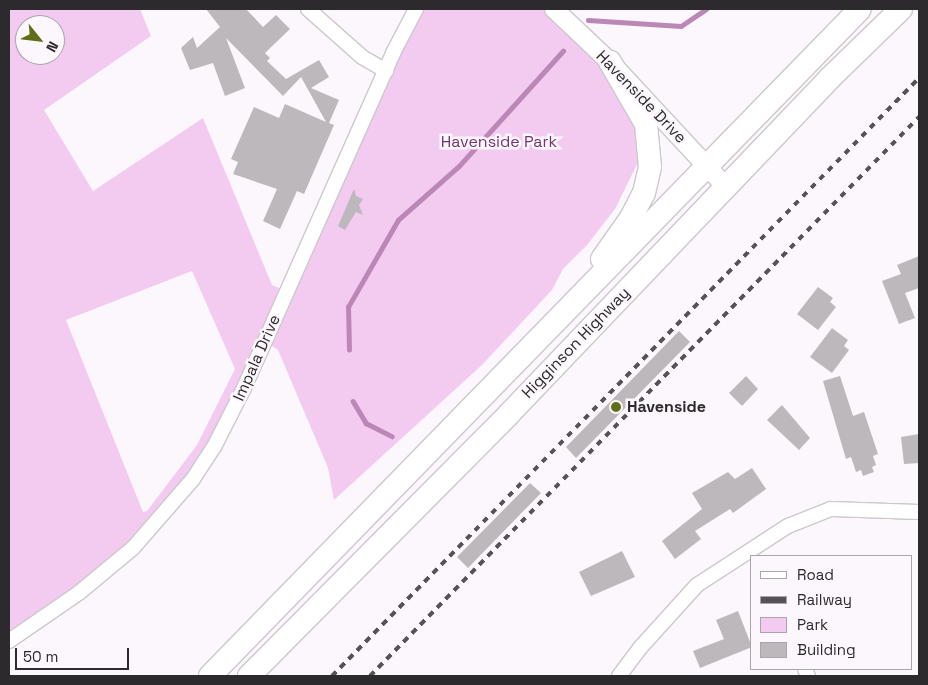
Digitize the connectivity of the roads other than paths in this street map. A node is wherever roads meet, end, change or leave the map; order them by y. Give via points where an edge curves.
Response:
1 (308, 9) edge
2 (416, 9) edge
3 (554, 9) edge
4 (860, 9) edge
5 (902, 9) edge
6 (610, 62) junction
7 (386, 71) junction
8 (708, 167) junction
9 (726, 187) junction
10 (564, 312) junction
11 (919, 512) edge
12 (756, 552) edge
13 (750, 555) edge
14 (9, 640) edge
15 (210, 676) edge
16 (250, 676) edge
17 (620, 676) edge

1 - 7 street via 362,57
2 - 7 street, Impala Drive
3 - 6 street, Havenside Drive
4 - 8 highway, Higginson Highway
5 - 9 highway, Higginson Highway via 830,78
6 - 8 street, Havenside Drive
6 - 10 highway via 646,124 650,167 644,193 631,218
7 - 14 street, Impala Drive via 244,388 193,479 164,515 118,561 80,592
8 - 9 street, Havenside Drive
8 - 10 highway, Higginson Highway
9 - 16 highway, Higginson Highway
10 - 15 highway, Higginson Highway
11 - 12 street via 846,508 820,512 788,526
13 - 17 street via 697,585 640,648

